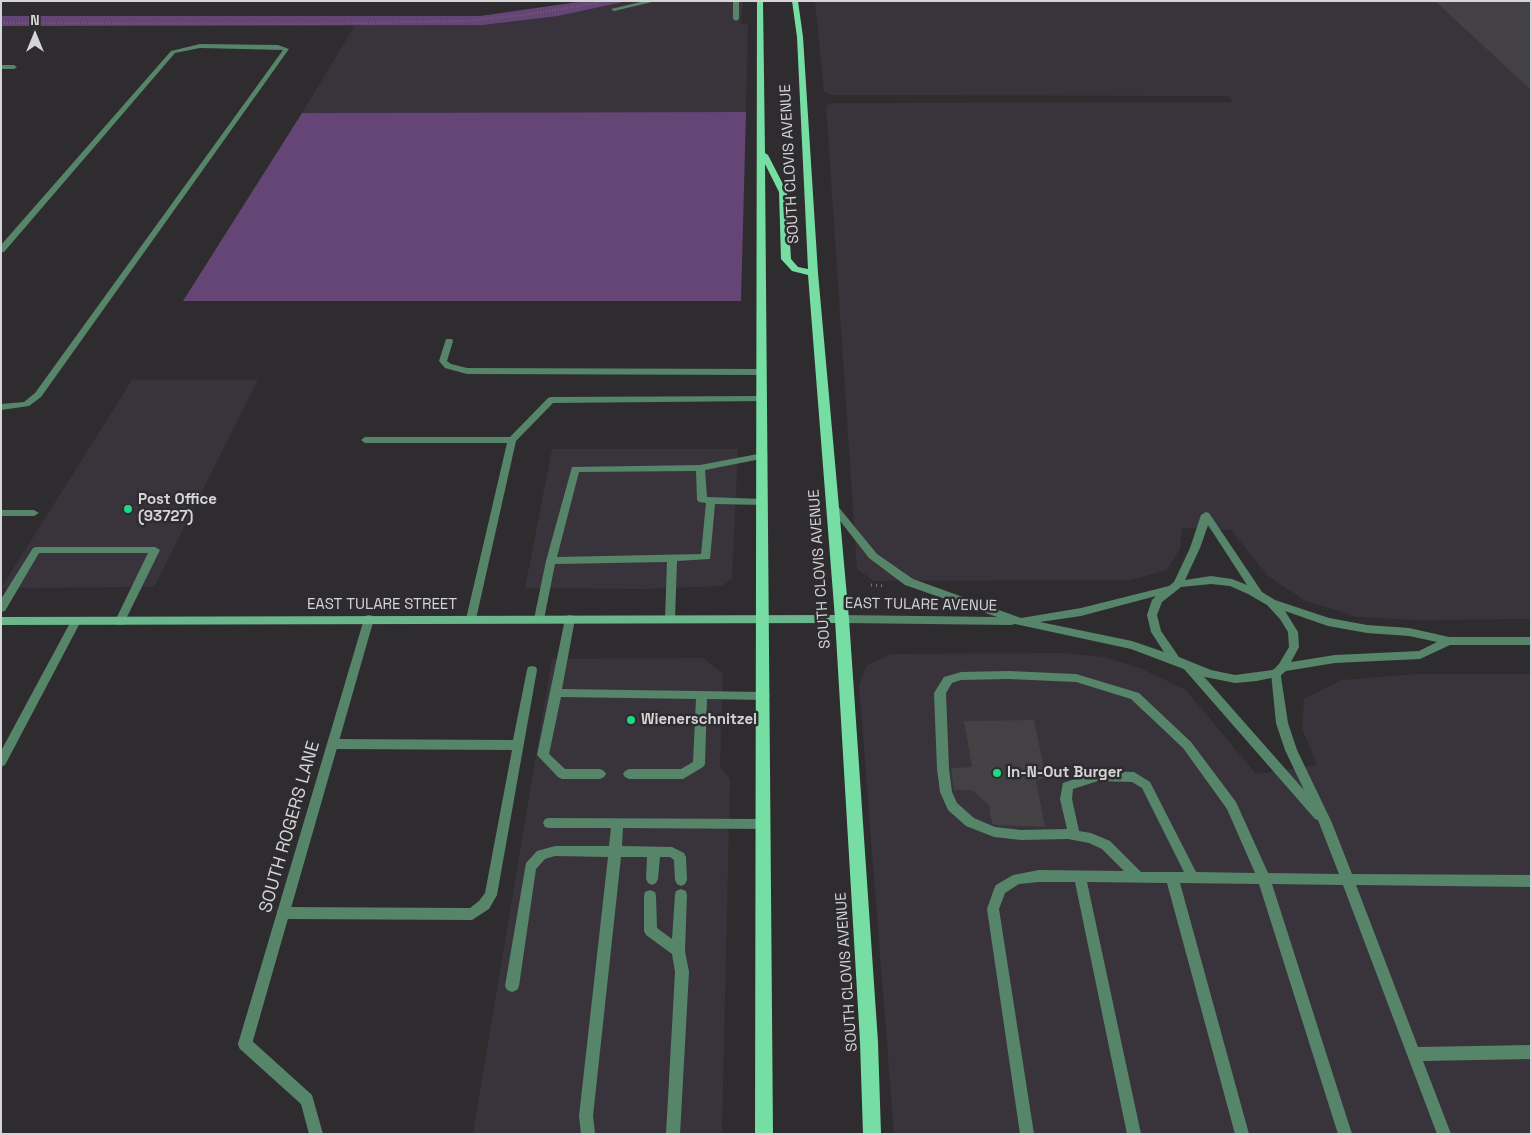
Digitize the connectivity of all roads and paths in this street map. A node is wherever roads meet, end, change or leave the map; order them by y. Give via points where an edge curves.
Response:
1 (605, 1) edge
2 (654, 1) edge
3 (736, 1) edge
4 (760, 1) edge
5 (795, 1) edge
6 (614, 9) dead end
7 (736, 18) dead end
8 (1, 23) edge
9 (1, 67) edge
10 (14, 67) dead end
11 (762, 152) junction
12 (1, 250) edge
13 (813, 272) junction
14 (449, 341) dead end
15 (763, 372) junction
16 (763, 399) junction
17 (1, 406) edge
18 (365, 440) dead end
19 (512, 440) junction
20 (763, 456) junction
21 (700, 468) junction
22 (711, 500) junction
23 (762, 502) junction
24 (833, 506) junction
25 (1, 513) edge
26 (34, 513) dead end
27 (672, 558) junction
28 (551, 561) junction
29 (1174, 586) junction
30 (1259, 595) junction
31 (1271, 602) junction
32 (1, 608) edge
33 (539, 618) junction
34 (570, 619) junction
35 (670, 619) junction
36 (763, 619) junction
37 (1, 620) edge
38 (369, 620) junction
39 (471, 620) junction
40 (842, 620) junction
41 (76, 621) junction
42 (120, 621) junction
43 (1019, 621) junction
44 (1449, 641) junction
45 (1531, 641) edge
46 (1175, 660) junction
47 (1188, 666) junction
48 (532, 670) dead end
49 (1279, 670) junction
50 (556, 693) junction
51 (702, 695) junction
52 (764, 696) junction
53 (333, 744) junction
54 (518, 745) junction
55 (1, 762) edge
56 (600, 774) dead end
57 (628, 774) dead end
58 (549, 823) dead end
59 (618, 823) junction
60 (1326, 823) junction
61 (764, 824) junction
62 (1074, 835) junction
63 (615, 852) junction
64 (654, 852) junction
65 (1080, 877) junction
66 (1138, 877) junction
67 (1172, 878) junction
68 (1194, 878) junction
69 (652, 879) dead end
70 (1264, 879) junction
71 (682, 880) dead end
72 (1348, 880) junction
73 (1531, 881) edge
74 (681, 895) dead end
75 (650, 896) dead end
76 (283, 914) junction
77 (678, 951) junction
78 (512, 986) dead end
79 (1531, 1052) edge
80 (1414, 1054) junction
81 (316, 1134) edge
82 (588, 1134) edge
83 (673, 1134) edge
84 (764, 1134) edge
85 (872, 1134) edge
86 (1027, 1134) edge
87 (1134, 1134) edge
88 (1242, 1134) edge
89 (1345, 1134) edge
90 (1444, 1134) edge

1 - 8 path via 544,13 462,21
2 - 6 street
3 - 7 street
4 - 11 main road, SOUTH CLOVIS AVENUE
5 - 13 main road, SOUTH CLOVIS AVENUE via 800,37
9 - 10 street
11 - 13 main road via 783,192 786,259 795,269
11 - 15 main road, SOUTH CLOVIS AVENUE
12 - 17 street via 173,52 200,46 278,46 286,49 38,395 26,404
13 - 24 main road, SOUTH CLOVIS AVENUE
14 - 15 street via 443,361 448,366 467,371
15 - 16 main road, SOUTH CLOVIS AVENUE
16 - 19 street via 551,400
16 - 20 main road, SOUTH CLOVIS AVENUE
18 - 19 street
19 - 39 street
20 - 21 street
20 - 23 main road, SOUTH CLOVIS AVENUE
21 - 22 street via 702,500
21 - 28 street via 575,469
22 - 23 street
22 - 27 street via 706,557
23 - 36 main road, SOUTH CLOVIS AVENUE
24 - 40 main road, SOUTH CLOVIS AVENUE
24 - 43 street via 873,556 899,576
25 - 26 street
27 - 28 street
27 - 35 street
28 - 33 street
29 - 30 street, EAST TULARE AVENUE via 1210,580 1232,583
29 - 30 street via 1195,548 1206,515
29 - 43 street, EAST TULARE AVENUE via 1081,612
29 - 46 street via 1157,600 1152,615 1156,632
30 - 31 street, EAST TULARE AVENUE
31 - 44 street, EAST TULARE AVENUE via 1328,622 1409,632
31 - 49 street, EAST TULARE AVENUE via 1284,616 1292,632 1294,647
32 - 42 street via 36,550 155,550
33 - 34 main road, EAST TULARE STREET
33 - 39 main road, EAST TULARE STREET
34 - 35 main road, EAST TULARE STREET
34 - 50 street
35 - 36 main road, EAST TULARE STREET
36 - 40 main road, EAST TULARE AVENUE
36 - 52 main road, SOUTH CLOVIS AVENUE
37 - 41 main road, EAST TULARE STREET
38 - 39 main road, EAST TULARE STREET
38 - 42 main road, EAST TULARE STREET
38 - 53 street, SOUTH ROGERS LANE
40 - 43 street, EAST TULARE AVENUE
40 - 85 main road, SOUTH CLOVIS AVENUE
41 - 42 main road, EAST TULARE STREET
41 - 55 street
43 - 46 street, EAST TULARE AVENUE via 1132,645
44 - 45 street, EAST TULARE AVENUE
44 - 49 street, EAST TULARE AVENUE via 1420,655 1335,659
46 - 47 street, EAST TULARE AVENUE
47 - 49 street, EAST TULARE AVENUE via 1235,679 1257,678
47 - 60 street
48 - 54 street
49 - 60 street via 1282,723 1290,750
50 - 51 street
50 - 56 street via 544,755 562,774
51 - 52 street
51 - 57 street via 699,764 684,774
52 - 61 main road, SOUTH CLOVIS AVENUE
53 - 54 street
53 - 76 street, SOUTH ROGERS LANE
54 - 76 street via 491,895 472,914
58 - 59 street
59 - 61 street
59 - 63 street
60 - 72 street
61 - 84 main road, SOUTH CLOVIS AVENUE
62 - 66 street via 1106,845
62 - 68 street via 1066,799 1067,786 1098,776 1134,777 1146,785
62 - 70 street via 994,832 970,822 952,806 946,792 943,769 940,692 948,680 961,676 1009,675 1076,678 1135,696 1187,745 1232,806
63 - 64 street
63 - 78 street via 555,851 541,855 530,866
63 - 82 street via 586,1116
64 - 69 street
64 - 71 street via 672,852 680,857
65 - 66 street
65 - 86 street via 1018,879 1000,889 993,909
65 - 87 street
66 - 67 street
67 - 68 street
67 - 88 street
68 - 70 street
70 - 72 street
70 - 89 street
72 - 73 street
72 - 80 street
74 - 77 street
75 - 77 street via 651,931
76 - 81 street, SOUTH ROGERS LANE via 245,1044 307,1100
77 - 83 street via 682,972
79 - 80 street
80 - 90 street

